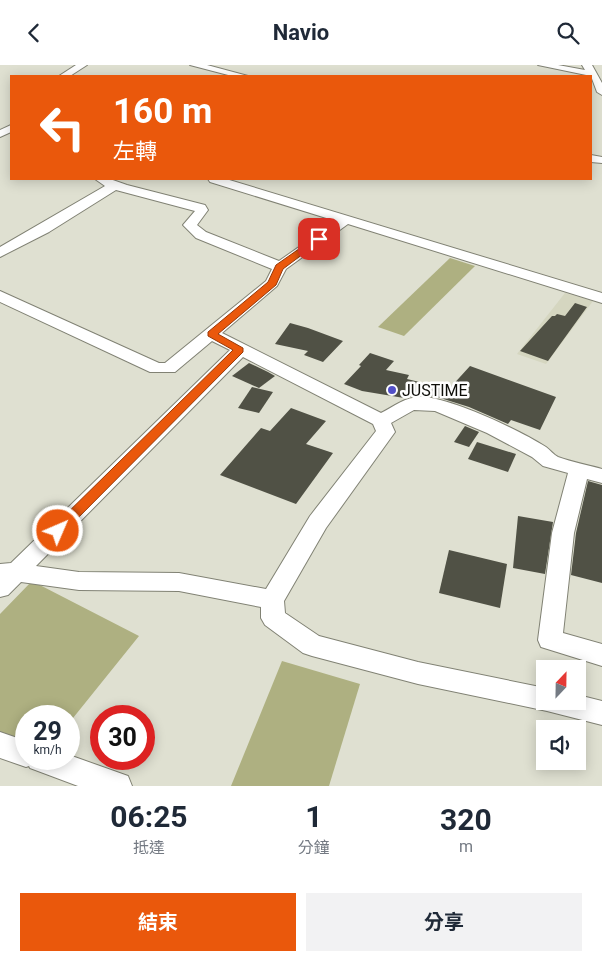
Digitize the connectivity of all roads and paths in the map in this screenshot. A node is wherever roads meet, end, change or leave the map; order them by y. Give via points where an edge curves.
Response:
1 (82, 65) edge
2 (195, 65) edge
3 (543, 65) edge
4 (587, 65) edge
5 (593, 74) junction
6 (66, 75) edge
7 (239, 75) edge
8 (602, 92) edge
9 (103, 180) edge
10 (217, 180) edge
11 (113, 186) junction
12 (346, 220) junction
13 (0, 253) edge
14 (280, 267) junction
15 (0, 296) edge
16 (602, 298) edge
17 (211, 334) junction
18 (240, 350) junction
19 (380, 420) junction
20 (579, 469) junction
21 (602, 476) edge
22 (5, 577) edge
23 (272, 600) junction
24 (602, 655) edge
25 (536, 698) edge
26 (586, 709) edge
27 (602, 713) edge
28 (0, 745) edge
29 (15, 750) edge
30 (72, 770) edge
31 (118, 786) edge

1 - 6 street
2 - 7 street
3 - 5 street
4 - 5 street
5 - 8 street
9 - 11 street
10 - 12 street
11 - 13 street
11 - 14 street via 200,208 200,214 190,225 201,235
12 - 14 street
12 - 16 street
14 - 17 street via 272,283
15 - 17 street via 156,368 169,368
17 - 18 street
18 - 19 street
18 - 22 street
19 - 20 street via 393,416 410,404 429,402 453,410 550,461
19 - 23 street via 386,431 318,522
20 - 21 street
20 - 24 street via 563,533 550,640
22 - 23 street via 179,582
23 - 25 street via 273,618 312,645 418,673
26 - 27 street
28 - 29 street
30 - 31 street

